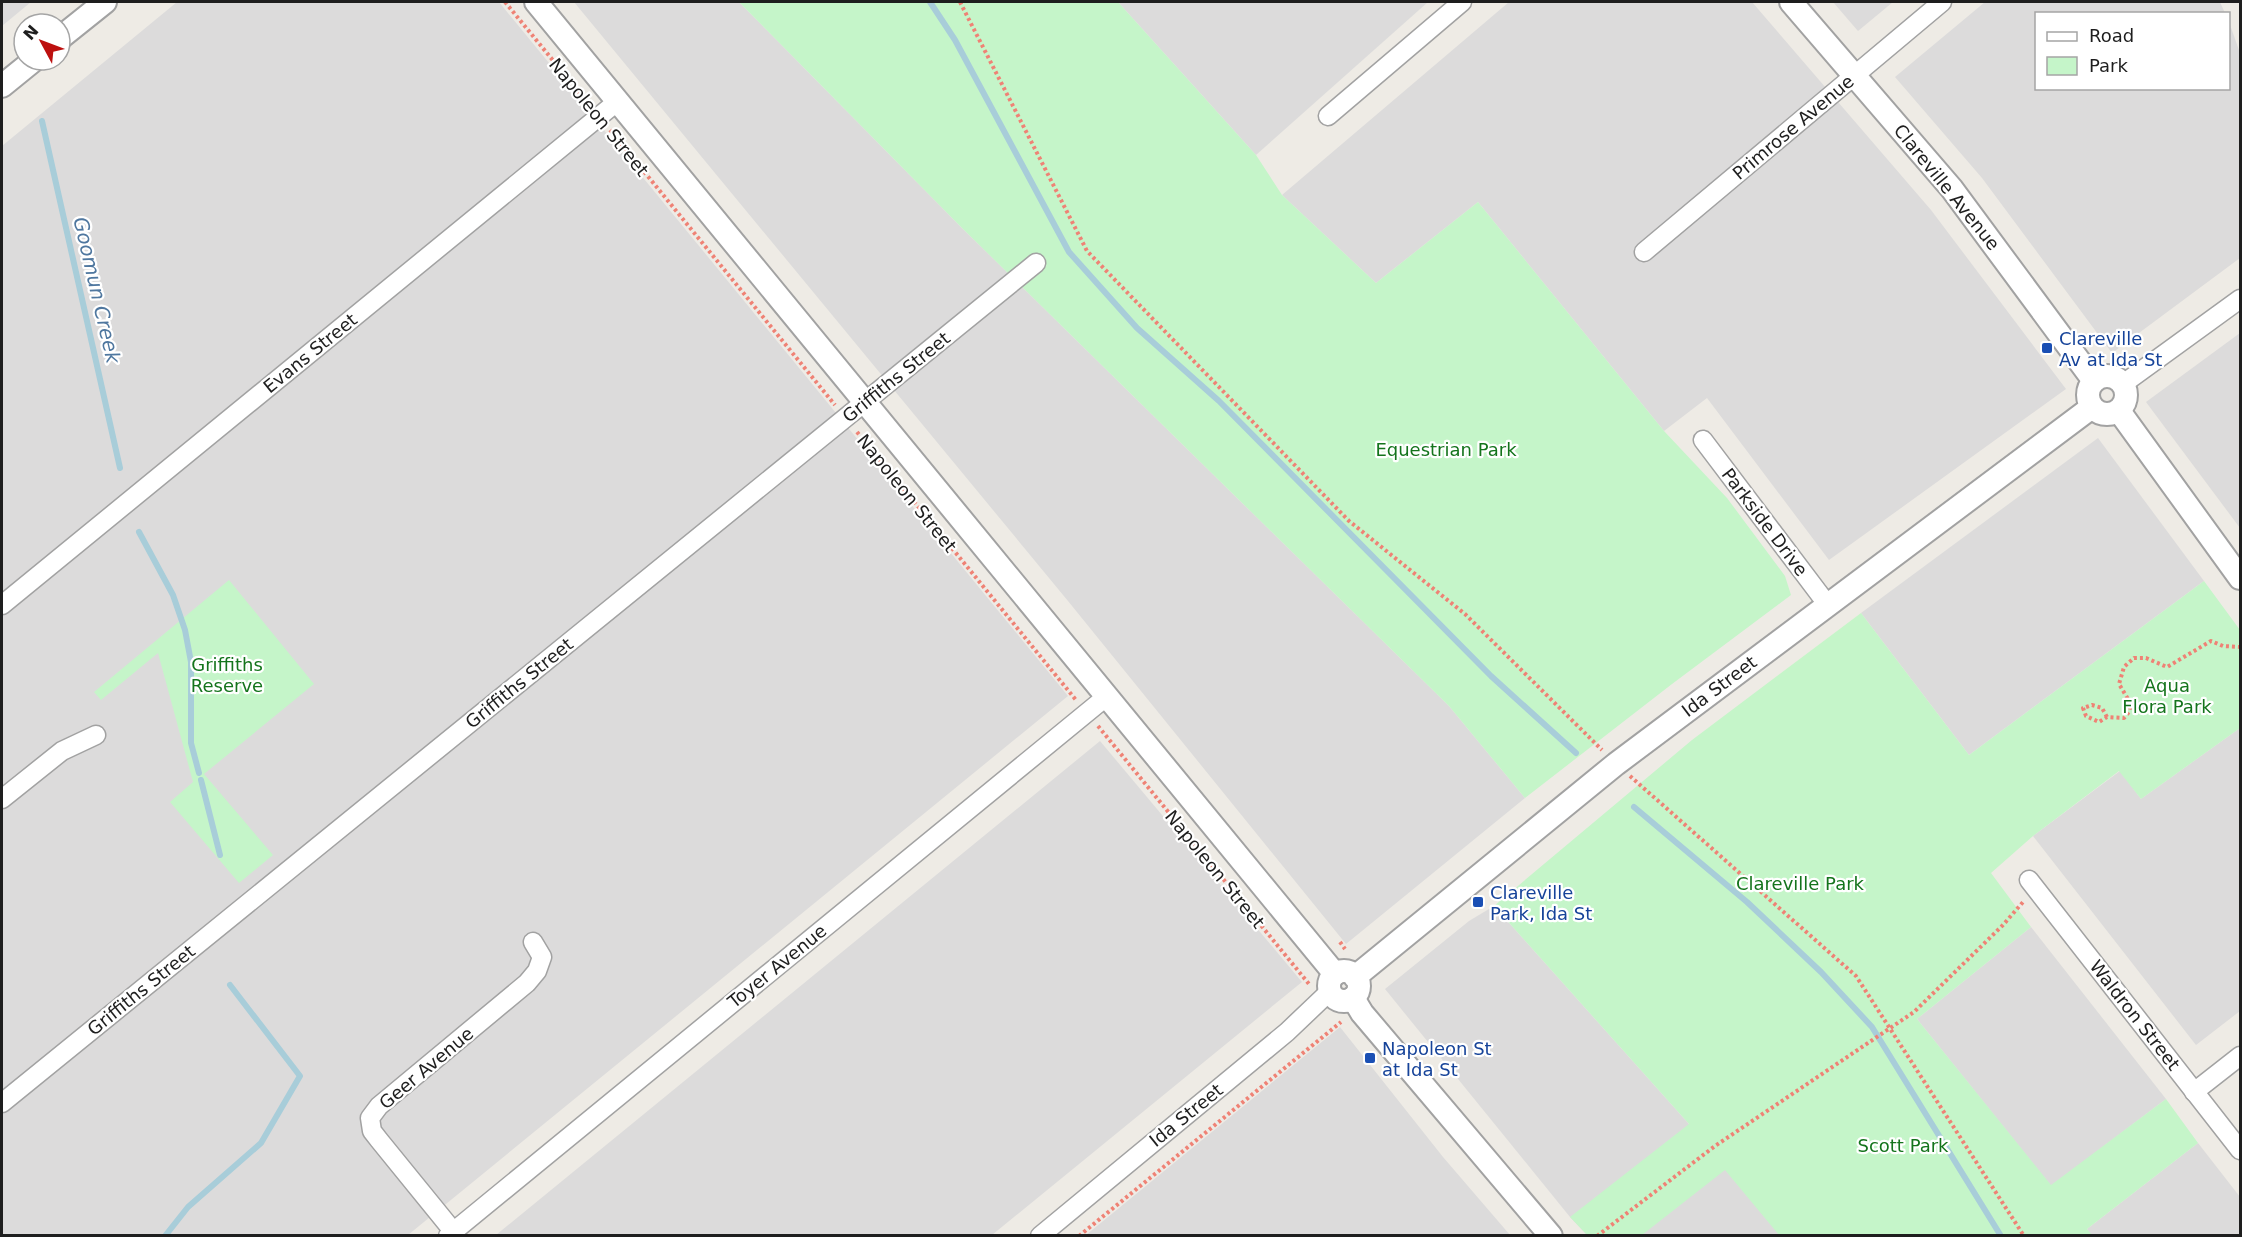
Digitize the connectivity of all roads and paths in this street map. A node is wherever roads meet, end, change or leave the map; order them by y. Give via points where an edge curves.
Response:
1 (105, 2) edge
2 (505, 2) edge
3 (536, 2) edge
4 (960, 2) edge
5 (1462, 2) edge
6 (1791, 2) edge
7 (1942, 2) edge
8 (72, 28) edge
9 (20, 72) edge
10 (1854, 75) junction
11 (2, 87) edge
12 (618, 101) junction
13 (1328, 116) dead end
14 (599, 117) junction
15 (1644, 252) dead end
16 (1036, 263) dead end
17 (2241, 299) edge
18 (2094, 381) junction
19 (2123, 384) junction
20 (865, 402) junction
21 (2092, 406) junction
22 (2119, 411) junction
23 (846, 418) junction
24 (1703, 440) dead end
25 (2241, 578) edge
26 (1827, 604) junction
27 (2, 605) edge
28 (2241, 647) edge
29 (1107, 697) junction
30 (1087, 713) junction
31 (2107, 717) junction
32 (96, 735) dead end
33 (1616, 764) junction
34 (2, 799) edge
35 (2032, 884) joint
36 (533, 942) dead end
37 (1340, 942) dead end
38 (1345, 948) dead end
39 (1336, 985) junction
40 (1341, 1022) dead end
41 (1888, 1028) junction
42 (2241, 1056) edge
43 (2194, 1092) junction
44 (2, 1103) edge
45 (2241, 1150) edge
46 (450, 1233) edge
47 (1040, 1236) edge
48 (1079, 1236) edge
49 (1551, 1236) edge
50 (1597, 1236) edge
51 (2024, 1236) edge

1 - 8 street
2 - 14 path, Napoleon Street
3 - 12 street, Napoleon Street
4 - 33 path via 1087,251 1349,521 1465,614
5 - 13 street
6 - 10 street, Clareville Avenue
7 - 10 street, Primrose Avenue
9 - 11 street
10 - 15 street, Primrose Avenue
10 - 18 street, Clareville Avenue via 1953,189
12 - 14 street, Evans Street
12 - 20 street, Napoleon Street
14 - 23 path, Napoleon Street
14 - 27 street, Evans Street
16 - 20 street, Griffiths Street
17 - 19 street
18 - 19 street via 2112,376
18 - 21 street via 2088,390
19 - 22 street via 2126,401
20 - 23 street, Griffiths Street
20 - 29 street, Napoleon Street
21 - 22 street via 2101,414
21 - 26 street, Ida Street
22 - 25 street
23 - 30 path, Napoleon Street
23 - 44 street, Griffiths Street
24 - 26 street, Parkside Drive
26 - 33 street, Ida Street
28 - 31 path via 2211,641 2168,667 2146,658 2134,658 2124,668 2119,684 2131,704 2129,712 2124,718
29 - 30 street, Toyer Avenue
29 - 39 street, Napoleon Street
30 - 39 path, Napoleon Street
30 - 46 street, Toyer Avenue
31 - 31 path via 2099,722 2086,716 2083,708 2102,708
32 - 34 street via 62,751
33 - 39 street, Ida Street
33 - 41 path via 1856,976
35 - 41 path via 2003,925 1914,1012
35 - 43 street, Waldron Street
36 - 46 street, Geer Avenue via 542,957 527,983 378,1106 370,1118 372,1131
37 - 38 path
39 - 47 street, Ida Street via 1287,1032
39 - 49 street, Napoleon Street
40 - 48 path, Ida Street
41 - 50 path via 1715,1146
41 - 51 path
42 - 43 street
43 - 45 street, Waldron Street

